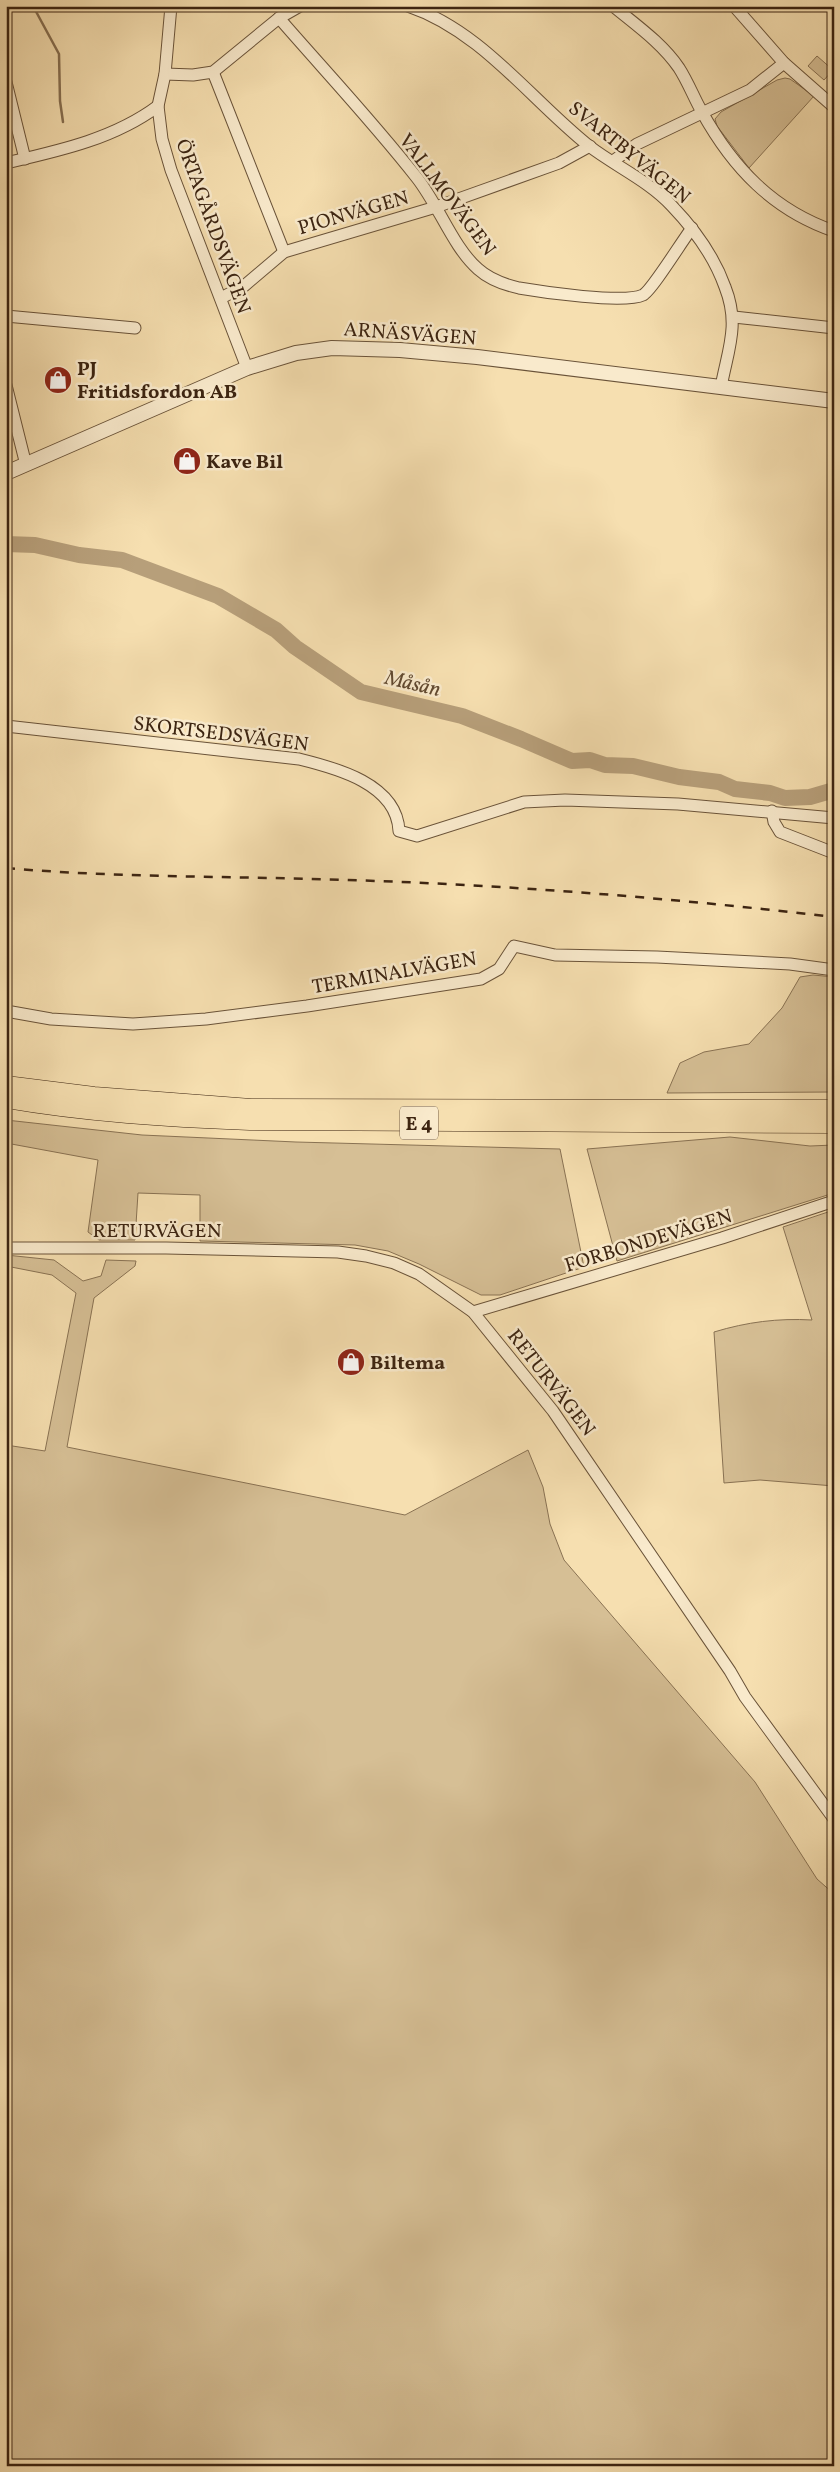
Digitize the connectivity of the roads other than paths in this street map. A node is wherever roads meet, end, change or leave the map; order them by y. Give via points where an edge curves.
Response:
1 (171, 6) edge
2 (300, 6) edge
3 (408, 6) edge
4 (613, 6) edge
5 (734, 6) edge
6 (279, 18) junction
7 (784, 63) junction
8 (213, 72) junction
9 (165, 74) junction
10 (6, 82) edge
11 (158, 106) junction
12 (834, 107) edge
13 (701, 112) junction
14 (590, 146) junction
15 (24, 159) junction
16 (613, 161) junction
17 (6, 163) edge
18 (436, 207) junction
19 (692, 228) junction
20 (834, 231) edge
21 (284, 252) junction
22 (221, 298) junction
23 (6, 316) edge
24 (734, 317) junction
25 (136, 328) dead end
26 (834, 328) edge
27 (247, 368) junction
28 (6, 385) edge
29 (721, 387) junction
30 (834, 401) edge
31 (26, 465) junction
32 (6, 474) edge
33 (6, 726) edge
34 (772, 812) junction
35 (834, 818) edge
36 (834, 853) edge
37 (834, 970) edge
38 (6, 1011) edge
39 (6, 1085) edge
40 (6, 1099) edge
41 (834, 1109) edge
42 (834, 1124) edge
43 (834, 1201) edge
44 (6, 1248) edge
45 (473, 1312) junction
46 (834, 1819) edge

1 - 9 street, ÖRTAGÅRDSVÄGEN
2 - 6 street
3 - 14 street, SVARTBYVÄGEN via 450,26 475,44
4 - 13 street via 664,49 680,69
5 - 7 street
6 - 8 street
6 - 18 street, VALLMOVÄGEN via 418,180
7 - 12 street
7 - 13 street via 750,90
8 - 9 street
8 - 21 street
9 - 11 street, ÖRTAGÅRDSVÄGEN
10 - 15 street
11 - 15 street via 104,135
11 - 22 street, ÖRTAGÅRDSVÄGEN via 162,140 171,170
13 - 16 street via 637,144
13 - 20 street via 737,165 765,195 798,216
14 - 16 street, SVARTBYVÄGEN
14 - 18 street, PIONVÄGEN via 559,163
15 - 17 street
16 - 19 street, SVARTBYVÄGEN via 670,204
18 - 19 street, VALLMOVÄGEN via 465,253 479,269 496,280 518,288 583,296 633,298 644,295
18 - 21 street, PIONVÄGEN
19 - 24 street, SVARTBYVÄGEN via 711,256 726,288
21 - 22 street, PIONVÄGEN via 244,286
22 - 27 street, ÖRTAGÅRDSVÄGEN
23 - 25 street
24 - 26 street
24 - 29 street, SVARTBYVÄGEN
27 - 29 street, ARNÄSVÄGEN via 296,353 367,348 477,357
27 - 31 street, ARNÄSVÄGEN
28 - 31 street
29 - 30 street, ARNÄSVÄGEN
31 - 32 street, ARNÄSVÄGEN
33 - 34 street, SKORTSEDSVÄGEN via 299,759 328,766 350,773 367,784 394,809 399,820 399,832 417,836 524,802 564,800
34 - 35 street
34 - 36 street via 780,832
37 - 38 street, TERMINALVÄGEN via 790,964 555,955 514,946 499,969 481,979 206,1019 132,1024
39 - 41 highway, E 4 via 94,1096 250,1108
40 - 42 highway, E 4 via 94,1111 250,1121
43 - 45 street, FORBONDEVÄGEN
44 - 45 street, RETURVÄGEN via 338,1252 394,1263 419,1274
45 - 46 street, RETURVÄGEN via 553,1411 730,1671 744,1697

